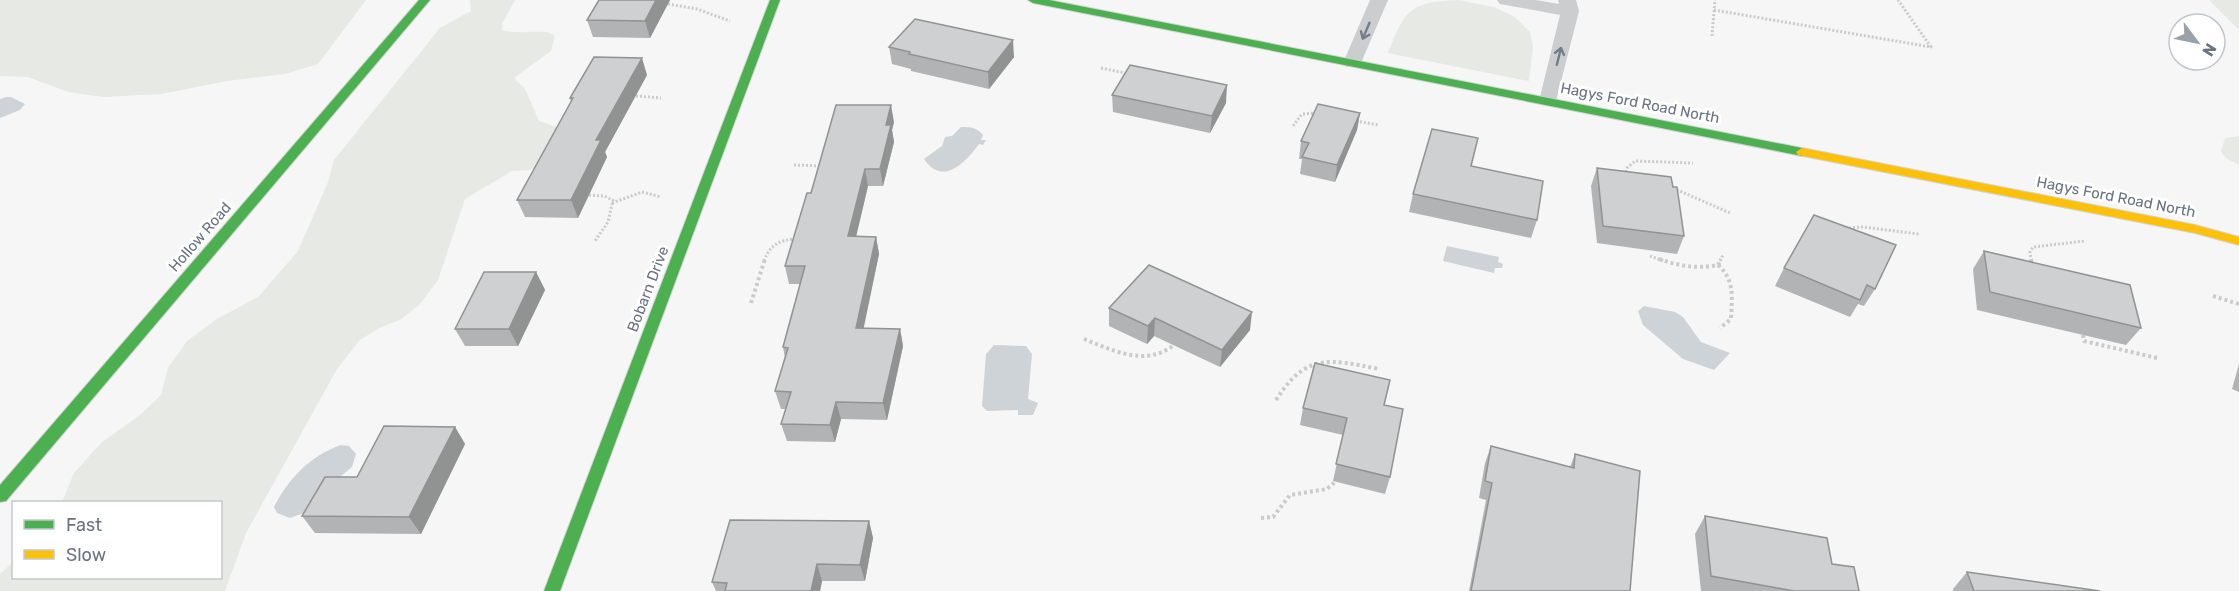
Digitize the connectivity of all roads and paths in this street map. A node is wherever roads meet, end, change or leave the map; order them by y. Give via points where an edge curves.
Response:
1 (425, 0) edge
2 (775, 0) edge
3 (1033, 0) edge
4 (1379, 0) edge
5 (1506, 0) edge
6 (1715, 0) edge
7 (1898, 0) edge
8 (668, 4) dead end
9 (1568, 5) edge
10 (1714, 10) junction
11 (765, 29) junction
12 (1712, 36) dead end
13 (1352, 63) junction
14 (1101, 68) dead end
15 (1135, 75) edge
16 (636, 96) dead end
17 (661, 98) dead end
18 (1548, 101) junction
19 (1322, 114) edge
20 (1345, 118) edge
21 (1293, 126) dead end
22 (1379, 126) dead end
23 (1697, 162) dead end
24 (794, 165) dead end
25 (828, 166) edge
26 (1624, 179) edge
27 (1663, 185) edge
28 (589, 195) dead end
29 (612, 203) junction
30 (698, 203) junction
31 (1730, 213) dead end
32 (1837, 233) edge
33 (1919, 234) dead end
34 (803, 239) edge
35 (595, 241) dead end
36 (2088, 241) dead end
37 (2239, 241) edge
38 (1723, 255) dead end
39 (1650, 256) dead end
40 (1718, 265) junction
41 (2032, 273) edge
42 (2213, 296) dead end
43 (751, 303) dead end
44 (2239, 304) edge
45 (1720, 328) dead end
46 (2083, 335) dead end
47 (1084, 339) dead end
48 (1174, 345) edge
49 (2157, 358) dead end
50 (1379, 369) dead end
51 (1276, 400) dead end
52 (1335, 482) edge
53 (0, 496) edge
54 (1261, 518) dead end
55 (552, 591) edge

1 - 53 street, Hollow Road
2 - 11 street, Bobarn Drive
3 - 13 street, Hagys Ford Road North
4 -> 13 lane
5 - 9 lane
6 - 10 path
7 - 10 path via 1931,47
8 - 11 path
18 -> 9 lane
10 - 12 path
11 - 30 street, Bobarn Drive
13 - 18 street, Hagys Ford Road North
14 - 15 path
16 - 17 path
18 - 37 street, Hagys Ford Road North via 2195,229
19 - 21 path via 1302,114
20 - 22 path
23 - 26 path via 1635,161 1627,168
24 - 25 path
27 - 31 path
28 - 29 path via 604,196
29 - 30 path via 643,190 671,201
29 - 35 path via 608,224
30 - 55 street, Bobarn Drive
32 - 33 path via 1844,228 1863,227
34 - 43 path via 783,240 772,246
36 - 41 path via 2033,247
38 - 40 path
39 - 40 path via 1688,267
40 - 45 path via 1733,282 1731,319
42 - 44 path
46 - 49 path via 2084,341
47 - 48 path via 1143,357 1160,355
50 - 51 path via 1339,361 1309,364 1287,380
52 - 54 path via 1327,489 1290,495 1273,517

